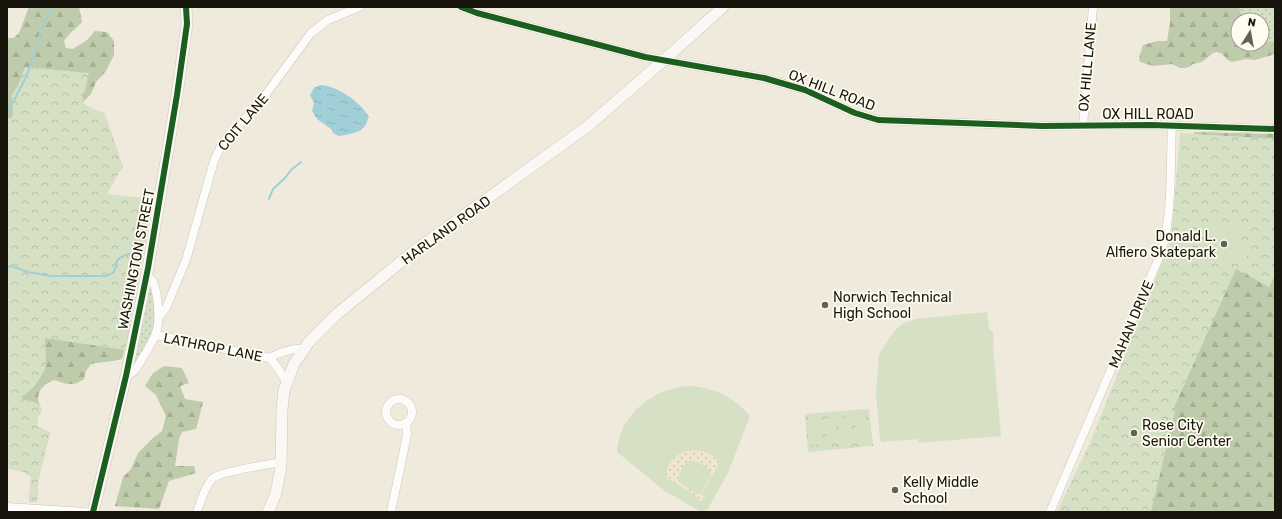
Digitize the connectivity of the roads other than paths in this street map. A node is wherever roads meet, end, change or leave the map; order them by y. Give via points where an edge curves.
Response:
1 (186, 7) edge
2 (359, 7) edge
3 (461, 7) edge
4 (723, 7) edge
5 (1093, 7) edge
6 (664, 60) junction
7 (1172, 125) junction
8 (1082, 126) junction
9 (1275, 129) edge
10 (147, 276) junction
11 (159, 317) junction
12 (156, 335) junction
13 (303, 349) junction
14 (269, 358) junction
15 (126, 376) junction
16 (287, 382) junction
17 (406, 423) dead end
18 (282, 462) junction
19 (7, 507) edge
20 (85, 512) edge
21 (93, 512) edge
22 (197, 512) edge
23 (268, 512) edge
24 (391, 512) edge
25 (1050, 512) edge

1 - 10 main road, WASHINGTON STREET via 187,24 177,95
2 - 11 street, COIT LANE via 328,20 315,30 258,105 221,145 214,160 186,260 166,308
3 - 6 street, OX HILL ROAD
4 - 6 main road, HARLAND ROAD
5 - 8 street, OX HILL LANE
6 - 8 street, OX HILL ROAD via 792,86 878,120
6 - 13 main road, HARLAND ROAD via 588,126 398,264 325,324
7 - 8 street, OX HILL ROAD
7 - 9 street, OX HILL ROAD
7 - 25 street, MAHAN DRIVE via 1165,241
10 - 11 street, LATHROP LANE via 154,283
10 - 15 main road, WASHINGTON STREET
11 - 12 street, LATHROP LANE
12 - 14 street, LATHROP LANE
12 - 15 street, LATHROP LANE via 134,372
13 - 14 street, LATHROP LANE via 292,349
13 - 16 main road, HARLAND ROAD
14 - 16 street, LATHROP LANE
15 - 21 main road, WASHINGTON STREET
16 - 18 main road, HARLAND ROAD via 283,402
17 - 24 street via 407,435
18 - 22 street via 214,477
18 - 23 main road, HARLAND ROAD via 278,486
19 - 20 street

